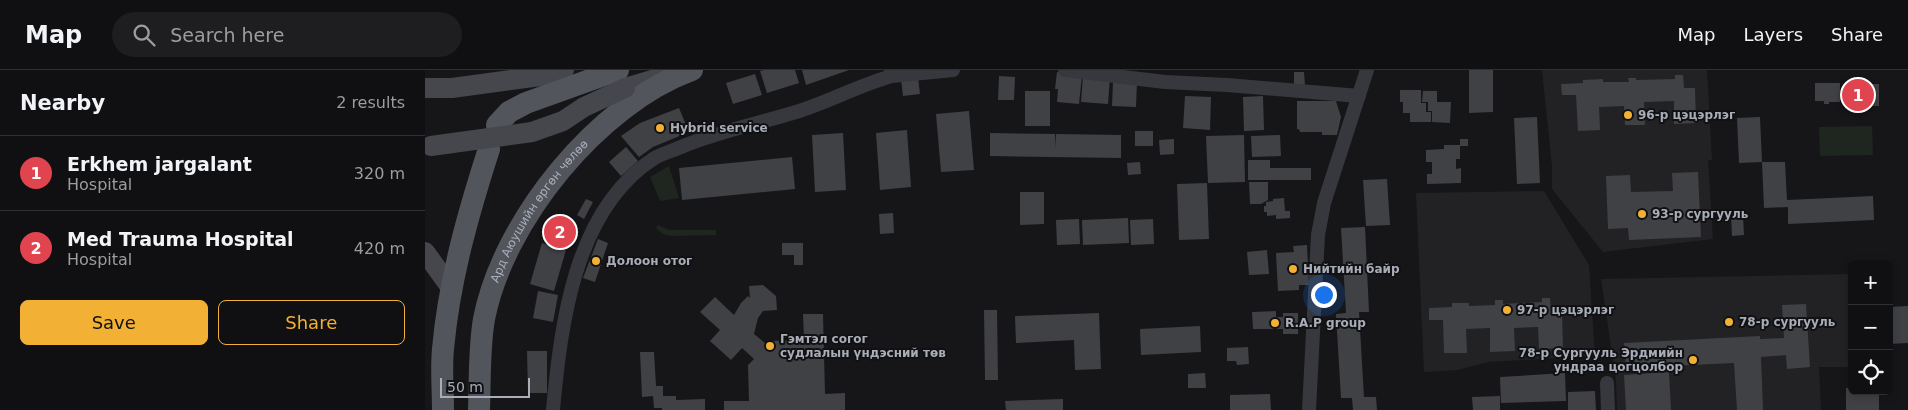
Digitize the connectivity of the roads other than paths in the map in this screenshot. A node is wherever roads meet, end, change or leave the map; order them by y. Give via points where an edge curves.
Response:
1 (564, 70) edge
2 (685, 70) edge
3 (692, 70) edge
4 (953, 70) edge
5 (1065, 70) edge
6 (1367, 70) edge
7 (891, 73) edge
8 (622, 79) edge
9 (425, 88) edge
10 (1359, 96) junction
11 (497, 125) dead end
12 (428, 146) edge
13 (489, 149) dead end
14 (426, 257) edge
15 (451, 288) junction
16 (1607, 383) dead end
17 (443, 410) edge
18 (479, 410) edge
19 (553, 410) edge
20 (1309, 410) edge
21 (1609, 410) edge

1 - 9 main road via 453,88
2 - 8 main road
3 - 18 main road, Ард Аюушийн өргөн чөлөө via 655,88 593,134 569,159 521,224 500,268 484,319
4 - 7 street
5 - 10 street via 1165,82
6 - 10 street
7 - 19 street via 797,112 698,140 654,159 628,179 607,205 583,252 564,317
8 - 11 main road via 526,102 509,112
8 - 12 main road, bridge via 563,121 532,132
10 - 20 street via 1324,203 1318,235
13 - 15 main road
14 - 15 main road
15 - 17 main road via 443,350
16 - 21 street

